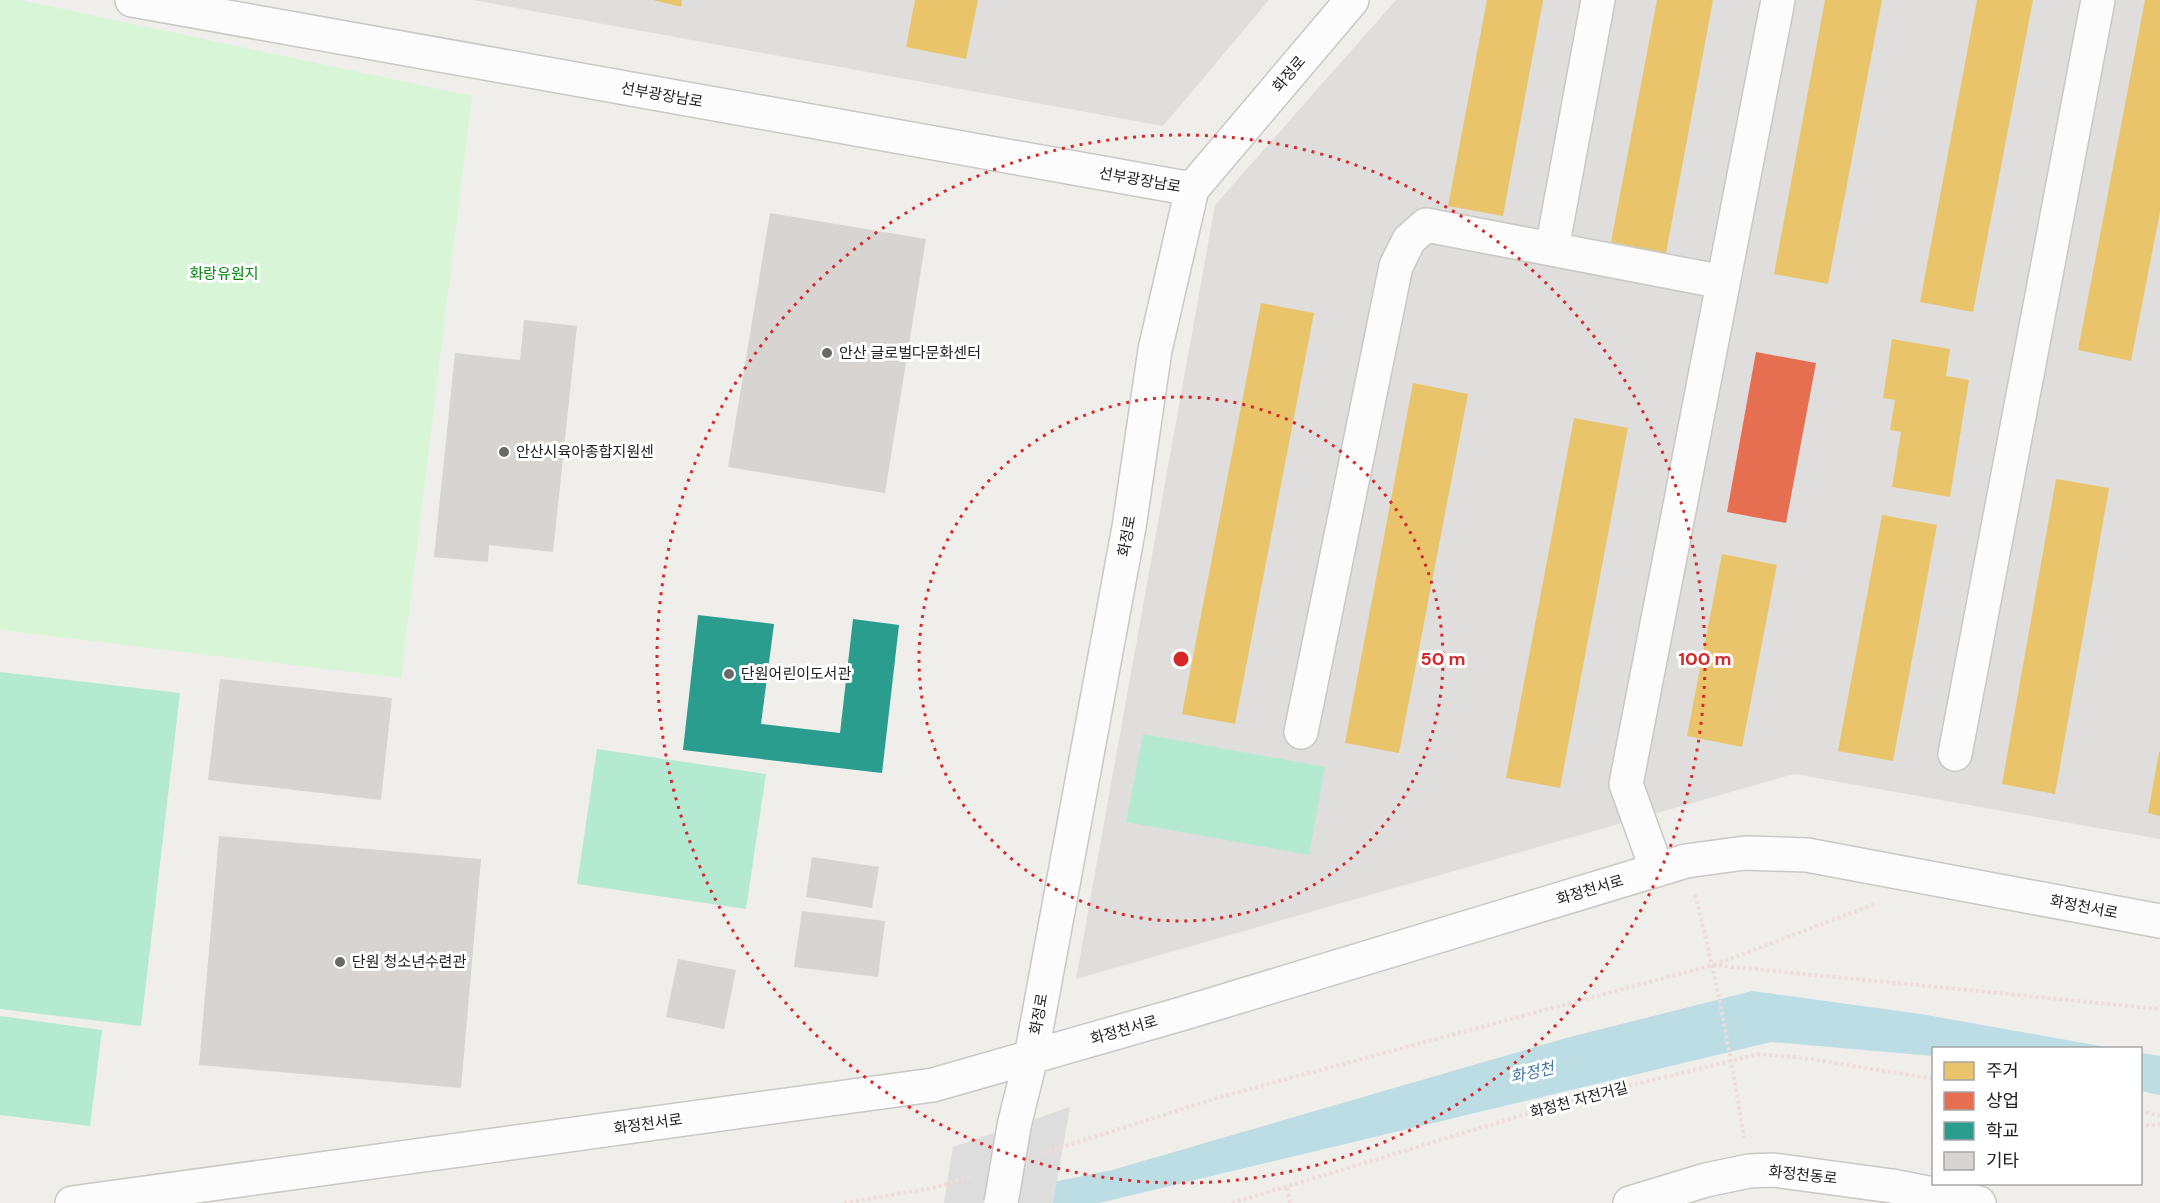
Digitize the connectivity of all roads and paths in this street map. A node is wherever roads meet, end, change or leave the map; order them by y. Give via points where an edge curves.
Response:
1 (132, 0) edge
2 (1352, 0) edge
3 (1598, 0) edge
4 (1778, 0) edge
5 (2098, 0) edge
6 (1192, 189) junction
7 (1552, 249) junction
8 (1724, 282) junction
9 (1301, 732) dead end
10 (1955, 754) dead end
11 (1671, 865) junction
12 (1886, 900) dead end
13 (2160, 921) edge
14 (1713, 965) junction
15 (2160, 1009) edge
16 (1031, 1057) junction
17 (1732, 1060) junction
18 (1932, 1078) edge
19 (2142, 1112) edge
20 (2160, 1116) edge
21 (2160, 1124) edge
22 (2142, 1126) edge
23 (1035, 1156) dead end
24 (1749, 1171) junction
25 (978, 1174) dead end
26 (1287, 1188) junction
27 (1890, 1194) edge
28 (72, 1203) edge
29 (844, 1203) edge
30 (1001, 1203) edge
31 (1232, 1203) edge
32 (1290, 1203) edge
33 (1630, 1203) edge
34 (1979, 1203) edge

1 - 6 street, 선부광장남로
2 - 6 street, 화정로
3 - 7 street
4 - 8 street
5 - 10 street
6 - 16 street, 화정로 via 1155,350 1129,527
7 - 8 street
7 - 9 street via 1426,225 1409,240 1396,266
8 - 11 street via 1626,784
11 - 13 street, 화정천서로 via 1745,853 1807,855
11 - 14 path
11 - 16 street, 화정천서로
12 - 14 path
14 - 15 path
14 - 17 path
14 - 23 path via 1227,1095
16 - 28 street, 화정천서로 via 933,1085
16 - 30 street, 화정로, bridge
17 - 18 path, 화정천 자전거길 via 1759,1054
17 - 24 path
17 - 26 path, 화정천 자전거길 via 1579,1098
19 - 20 path
21 - 22 path
24 - 27 street, 화정천동로 via 1773,1170
24 - 33 street, 화정천동로
25 - 29 path via 933,1188
26 - 31 path, 화정천 자전거길
26 - 32 path
27 - 34 street, 화정천동로

